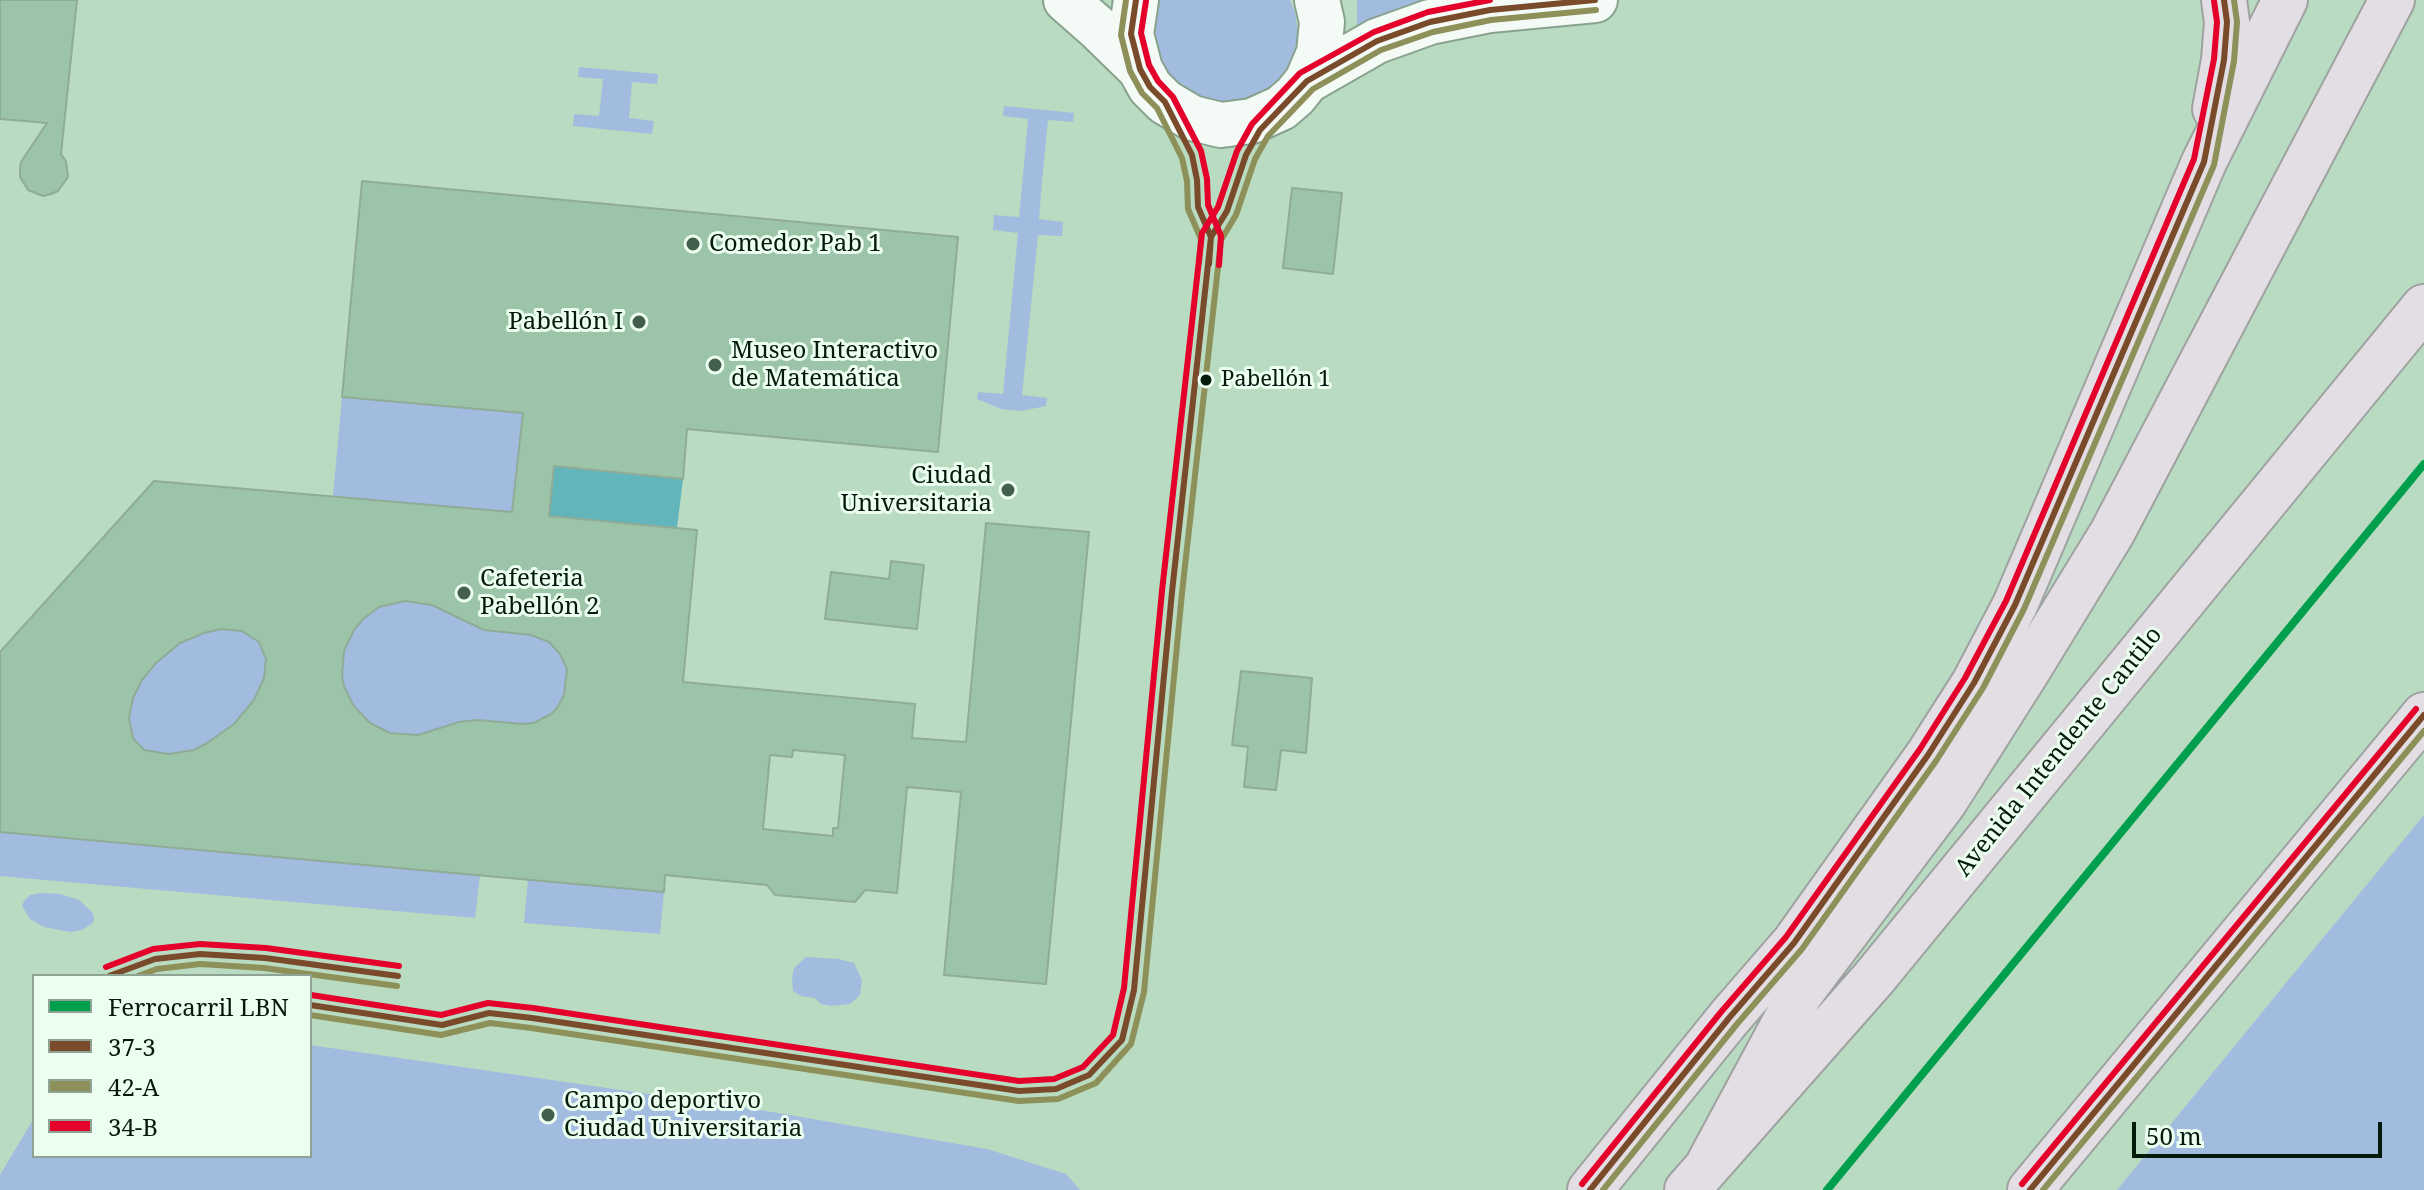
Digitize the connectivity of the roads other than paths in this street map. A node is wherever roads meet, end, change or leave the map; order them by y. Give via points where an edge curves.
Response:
1 (1066, 0) edge
2 (1136, 0) edge
3 (1317, 0) edge
4 (1595, 0) edge
5 (2224, 0) edge
6 (2285, 0) edge
7 (2392, 0) edge
8 (1140, 69) junction
9 (1307, 81) junction
10 (2204, 162) junction
11 (2424, 307) edge
12 (2424, 715) edge
13 (1698, 1176) edge
14 (1590, 1190) edge
15 (2030, 1190) edge

1 - 8 main road
2 - 8 main road via 1131,34
3 - 9 main road via 1322,22 1319,53
4 - 9 main road via 1430,22 1377,41
5 - 10 highway via 2224,60
6 - 10 highway
7 - 13 highway via 2112,533 1945,801 1800,994
8 - 9 main road via 1165,102 1192,118 1221,125 1252,121 1281,108
10 - 14 highway via 2015,605 1974,683 1794,943
11 - 13 highway, Avenida Intendente Cantilo via 1874,978
12 - 15 highway

